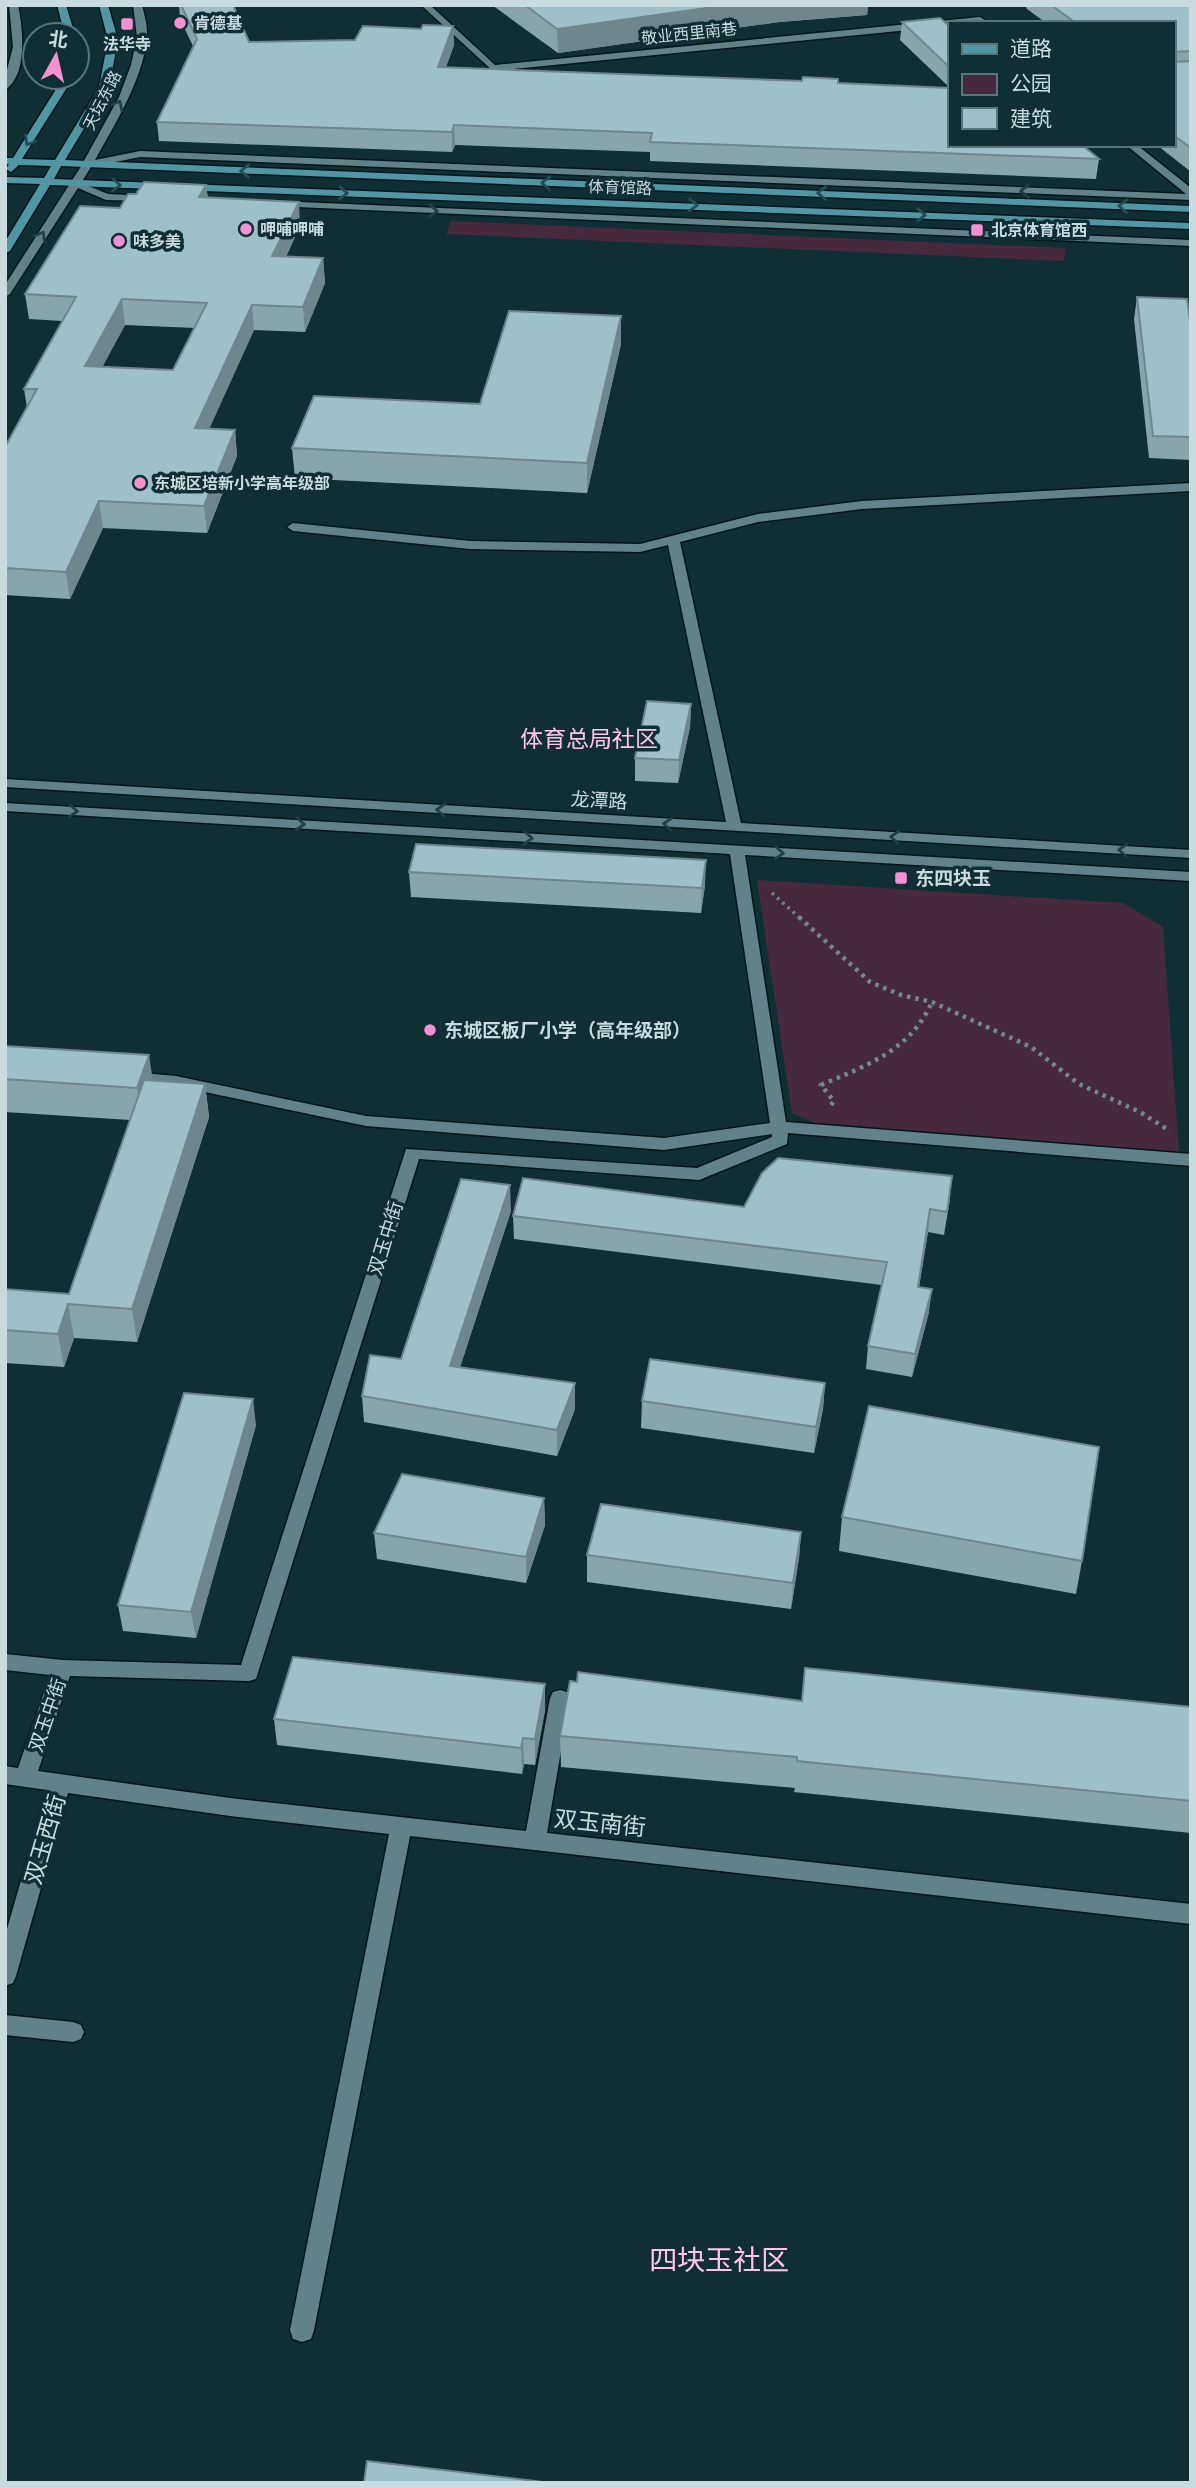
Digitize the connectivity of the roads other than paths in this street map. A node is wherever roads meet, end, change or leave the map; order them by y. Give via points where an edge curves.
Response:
1 (13, 5) edge
2 (103, 5) edge
3 (137, 5) edge
4 (425, 5) edge
5 (971, 12) dead end
6 (982, 21) edge
7 (948, 24) edge
8 (5, 87) edge
9 (60, 91) edge
10 (1133, 147) edge
11 (11, 161) edge
12 (59, 164) junction
13 (85, 164) junction
14 (5, 179) edge
15 (48, 182) junction
16 (74, 183) junction
17 (1191, 195) edge
18 (161, 199) edge
19 (271, 204) edge
20 (1191, 209) edge
21 (1191, 226) edge
22 (1191, 243) edge
23 (5, 251) edge
24 (5, 294) edge
25 (1191, 487) edge
26 (293, 527) dead end
27 (673, 538) junction
28 (5, 783) edge
29 (5, 807) edge
30 (735, 828) junction
31 (737, 850) junction
32 (1191, 854) edge
33 (1191, 877) edge
34 (110, 1074) edge
35 (779, 1127) junction
36 (1191, 1160) edge
37 (5, 1662) edge
38 (63, 1668) junction
39 (560, 1698) dead end
40 (15, 1776) edge
41 (60, 1782) junction
42 (401, 1826) junction
43 (535, 1841) junction
44 (1191, 1914) edge
45 (5, 1976) edge
46 (5, 2025) edge
47 (74, 2032) dead end
48 (302, 2330) dead end

1 - 8 street via 19,53
2 - 12 main road, 天坛东路 via 113,40 104,87
13 -> 3 street, 天坛东路 via 136,67 143,35
4 - 7 street, 敬业西里南巷 via 493,68
5 - 6 street
9 -> 11 main road
10 - 17 street
11 - 12 main road, 体育馆路
11 - 14 main road
12 - 13 main road, 体育馆路
12 - 15 main road, 天坛东路
13 - 16 street, 天坛东路
17 -> 13 street via 139,154
20 -> 13 main road, 体育馆路
14 - 15 main road
15 - 16 main road, 体育馆路
15 - 23 main road, 天坛东路
16 - 18 street via 106,197
16 -> 21 main road, 体育馆路
24 -> 16 street, 天坛东路
19 -> 22 street
25 - 27 street via 862,505 758,518
26 - 27 street via 470,545 640,548
27 - 30 street
30 -> 28 street, 龙潭路
29 -> 31 street
32 -> 30 street, 龙潭路
31 -> 33 street
31 - 35 street
34 - 35 street via 176,1081 366,1121 664,1144
35 - 36 street
35 - 38 street, 双玉中街 via 781,1140 699,1174 412,1153 249,1673
37 - 38 street
38 - 40 street, 双玉中街
39 - 43 street
40 - 41 street, 双玉南街
41 - 42 street, 双玉南街
41 - 45 street, 双玉西街
42 - 43 street, 双玉南街
42 - 48 street
43 - 44 street, 双玉南街
46 - 47 street

